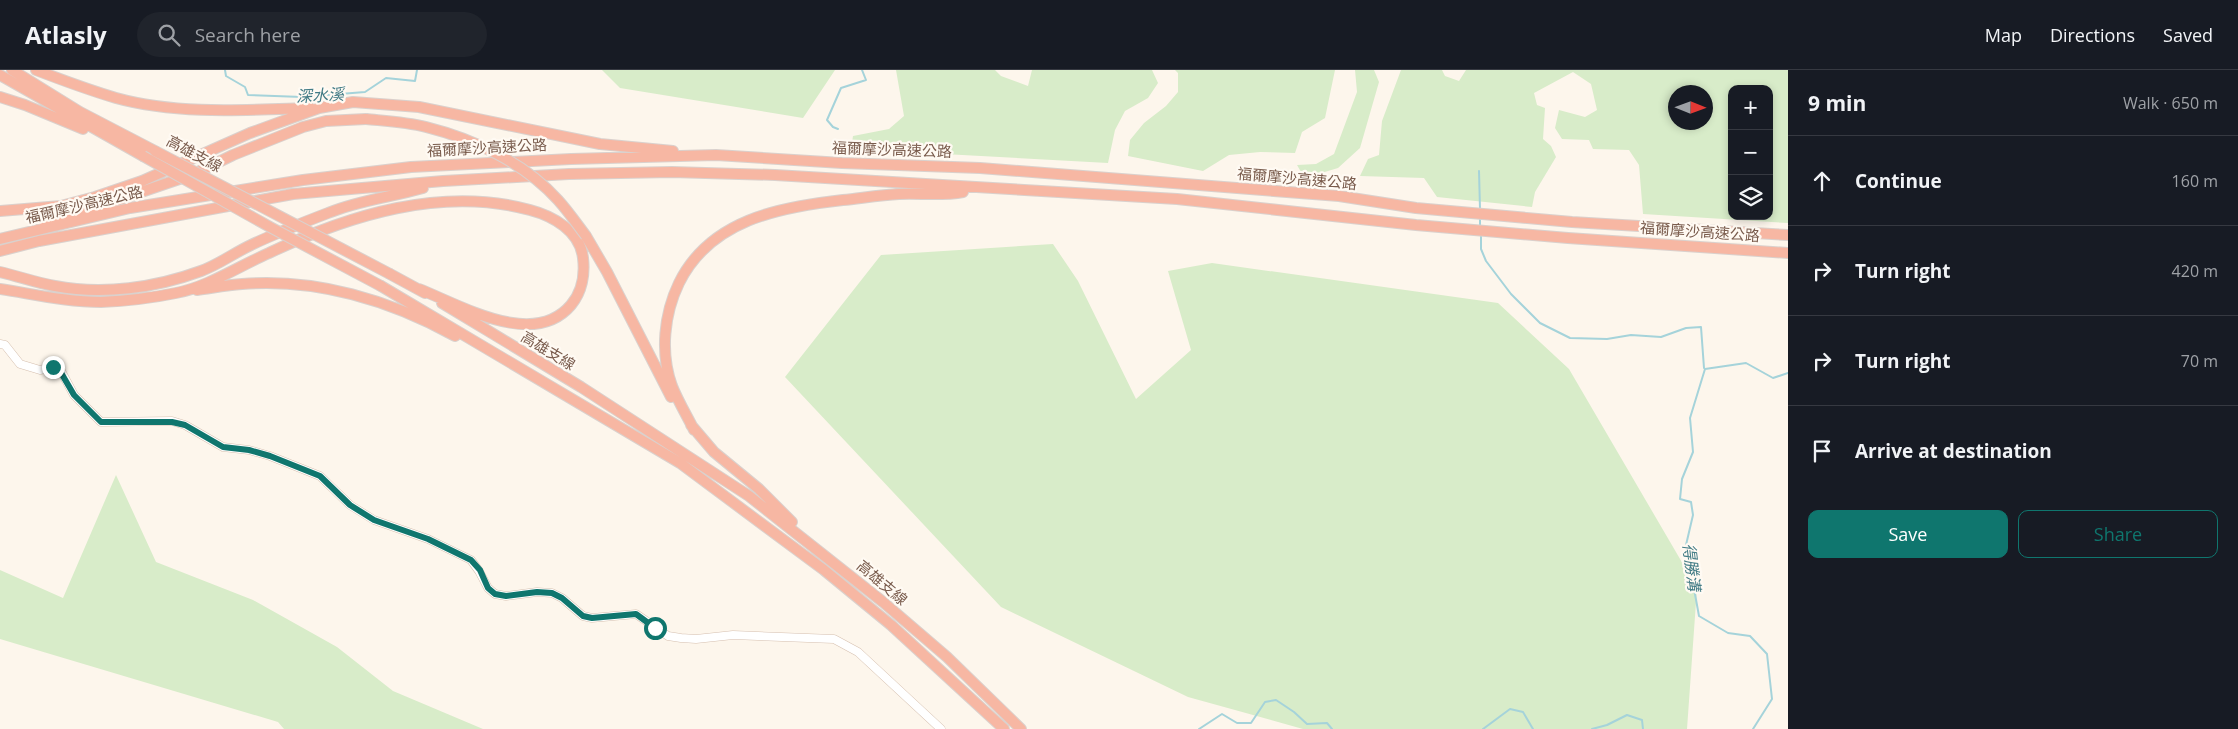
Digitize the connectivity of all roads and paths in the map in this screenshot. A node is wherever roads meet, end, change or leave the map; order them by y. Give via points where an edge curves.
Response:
1 (12, 70) edge
2 (36, 70) edge
3 (0, 75) edge
4 (0, 97) edge
5 (319, 108) junction
6 (132, 150) junction
7 (716, 155) junction
8 (443, 181) junction
9 (980, 188) junction
10 (0, 212) edge
11 (26, 233) junction
12 (1788, 235) edge
13 (0, 240) edge
14 (0, 251) edge
15 (1788, 253) edge
16 (0, 272) edge
17 (0, 289) edge
18 (420, 289) junction
19 (178, 293) junction
20 (0, 344) edge
21 (500, 355) junction
22 (694, 430) junction
23 (817, 548) junction
24 (941, 729) edge
25 (1004, 729) edge
26 (1021, 729) edge

1 - 18 highway, 高雄支線, bridge via 80,112
2 - 5 highway via 117,98 162,106 242,110
3 - 6 highway, 高雄支線
4 - 6 highway
5 - 7 highway via 353,102 419,107 600,144
5 - 10 highway via 95,197 61,206
6 - 21 highway, 高雄支線, bridge via 382,286
7 - 11 highway, 福爾摩沙高速公路 via 570,158 411,167 303,180 130,208
7 - 12 highway, 福爾摩沙高速公路 via 842,164 980,168 1339,196 1416,208 1572,222
8 - 9 highway, 福爾摩沙高速公路 via 672,172 784,175
8 - 14 highway, 福爾摩沙高速公路 via 293,194
8 - 16 highway via 330,212 252,245 202,271 130,289 92,290 56,286
9 - 15 highway, 福爾摩沙高速公路 via 1177,199 1416,225
9 - 22 highway via 799,205 760,215 718,236 682,278 667,320 665,341 672,386
11 - 13 highway, 福爾摩沙高速公路
11 - 22 highway, bridge via 59,217 194,174 303,126 366,119 426,127 498,155 531,176 558,200 586,236 673,400
17 - 19 highway via 100,302
18 - 19 highway via 510,324 542,324 564,314 578,297 583,279 583,257 572,233 539,212 486,202 454,201 391,208 360,216
18 - 23 highway, 高雄支線 via 581,387 749,496
19 - 21 highway via 243,284 284,284 367,296 440,328 488,354
20 - 24 street via 5,345 20,364 40,370 53,367 60,371 74,395 101,422 172,422 185,425 223,447 270,456 320,476 350,505 374,520 428,539 471,560 495,594 552,593 583,616 636,614 668,636 681,638 732,635 834,639 858,652
21 - 25 highway, 高雄支線 via 680,463 780,536 891,625
22 - 23 highway
23 - 26 highway, 高雄支線 via 947,657

